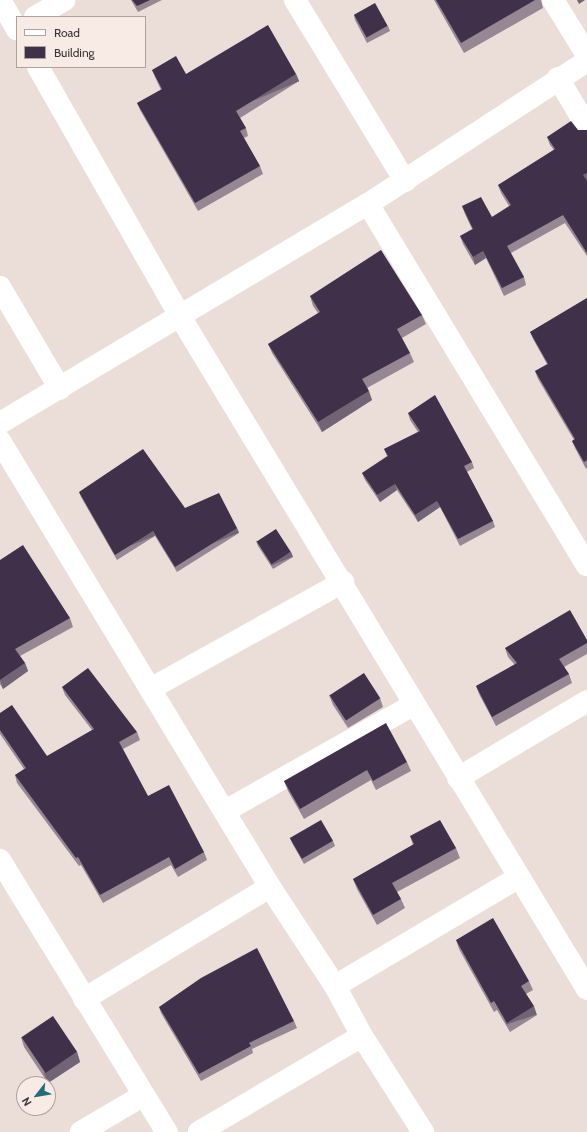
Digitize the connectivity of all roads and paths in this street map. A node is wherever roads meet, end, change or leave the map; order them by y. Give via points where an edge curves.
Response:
1 (0, 0) edge
2 (65, 0) edge
3 (296, 0) edge
4 (553, 0) edge
5 (37, 16) edge
6 (16, 26) edge
7 (587, 55) edge
8 (587, 61) edge
9 (39, 68) edge
10 (558, 78) junction
11 (587, 127) edge
12 (405, 181) junction
13 (368, 204) junction
14 (0, 288) edge
15 (181, 318) junction
16 (60, 389) junction
17 (0, 424) edge
18 (0, 441) edge
19 (587, 565) edge
20 (343, 582) junction
21 (150, 689) junction
22 (587, 701) edge
23 (413, 705) junction
24 (458, 778) junction
25 (225, 812) junction
26 (0, 860) edge
27 (519, 877) junction
28 (270, 887) junction
29 (584, 979) edge
30 (335, 986) junction
31 (84, 999) junction
32 (362, 1036) junction
33 (142, 1096) junction
34 (81, 1132) edge
35 (167, 1132) edge
36 (199, 1132) edge
37 (423, 1132) edge

1 - 6 street
2 - 5 street
3 - 12 street
4 - 7 street
8 - 10 street
9 - 15 street
10 - 11 street
10 - 12 street
12 - 13 street
13 - 15 street
13 - 19 street
14 - 16 street
15 - 16 street
15 - 20 street
16 - 17 street
18 - 21 street
20 - 21 street
20 - 23 street
21 - 25 street
22 - 24 street
23 - 24 street
23 - 25 street
24 - 27 street
25 - 28 street
26 - 31 street
27 - 29 street
27 - 30 street
28 - 30 street
28 - 31 street
30 - 32 street
31 - 33 street
32 - 36 street
32 - 37 street
33 - 34 street
33 - 35 street

